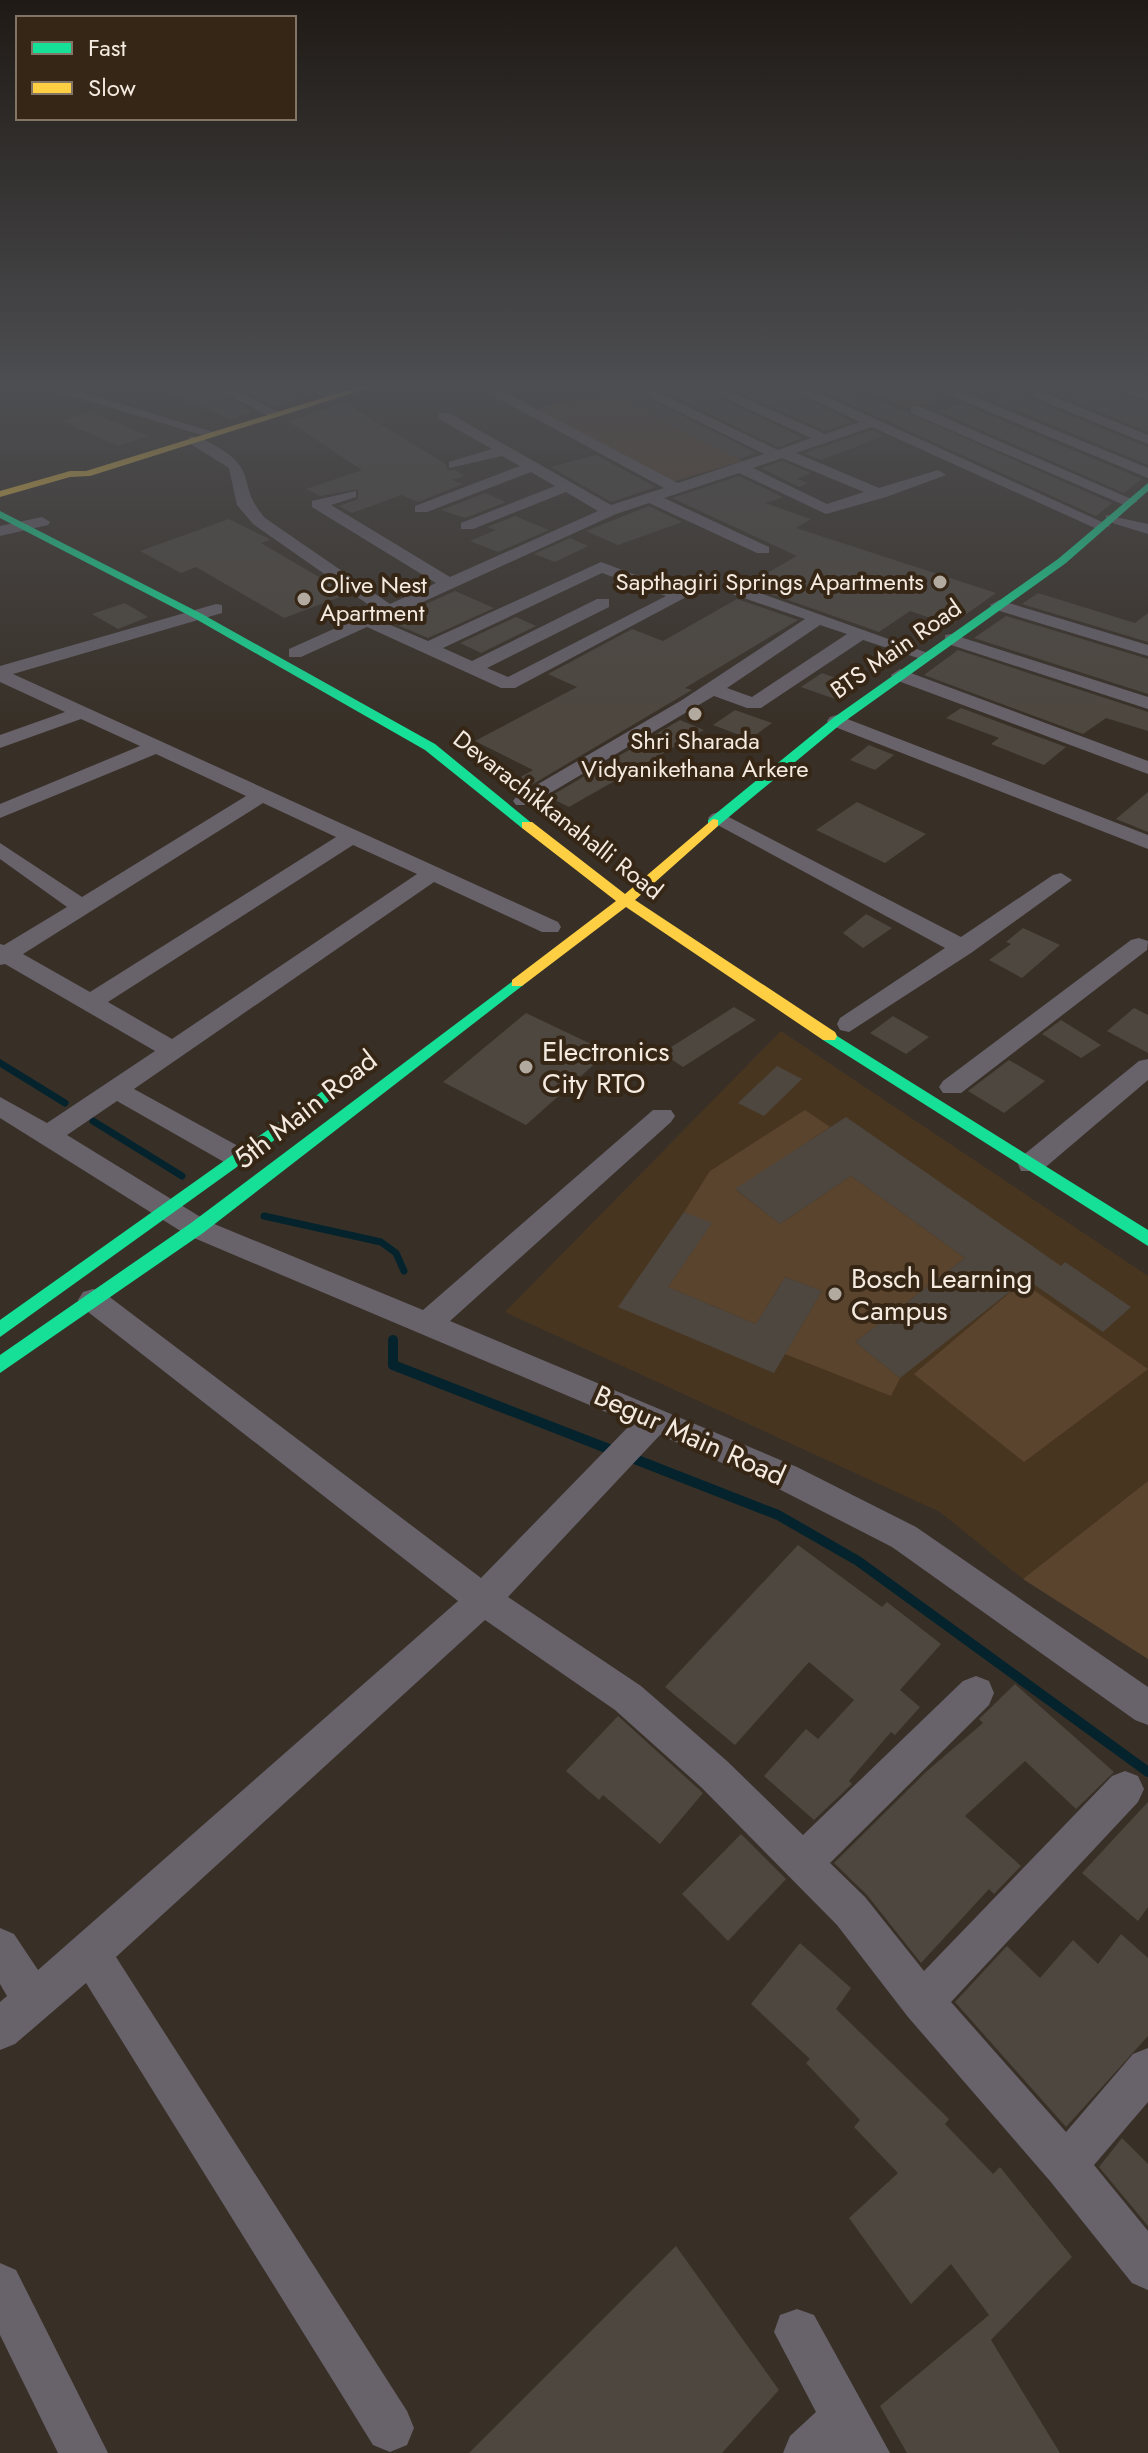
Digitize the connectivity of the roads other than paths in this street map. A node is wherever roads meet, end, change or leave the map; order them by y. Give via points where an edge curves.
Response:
1 (244, 499) edge
2 (333, 499) edge
3 (446, 499) edge
4 (534, 499) edge
5 (589, 499) edge
6 (642, 499) edge
7 (654, 499) edge
8 (806, 499) edge
9 (861, 499) edge
10 (1047, 499) edge
11 (1135, 499) edge
12 (0, 501) edge
13 (421, 509) dead end
14 (610, 511) junction
15 (0, 514) edge
16 (42, 522) junction
17 (1107, 522) junction
18 (22, 526) junction
19 (467, 526) dead end
20 (1148, 529) edge
21 (0, 531) edge
22 (763, 550) dead end
23 (448, 583) junction
24 (735, 589) dead end
25 (556, 590) junction
26 (603, 603) junction
27 (999, 605) junction
28 (216, 609) junction
29 (389, 611) junction
30 (645, 615) junction
31 (198, 616) junction
32 (367, 621) junction
33 (812, 623) dead end
34 (861, 633) junction
35 (951, 639) junction
36 (428, 648) junction
37 (1148, 651) edge
38 (295, 653) junction
39 (927, 656) junction
40 (472, 668) junction
41 (0, 673) edge
42 (900, 675) junction
43 (713, 689) junction
44 (1148, 703) edge
45 (81, 713) junction
46 (837, 721) junction
47 (0, 742) edge
48 (155, 747) junction
49 (1148, 768) edge
50 (260, 796) junction
51 (523, 801) junction
52 (0, 812) edge
53 (719, 818) junction
54 (351, 837) junction
55 (1148, 843) edge
56 (0, 849) edge
57 (432, 874) junction
58 (1061, 880) dead end
59 (619, 887) junction
60 (82, 907) junction
61 (549, 928) dead end
62 (1139, 945) dead end
63 (963, 948) junction
64 (2, 955) edge
65 (741, 955) dead end
66 (90, 1003) junction
67 (852, 1026) dead end
68 (171, 1049) junction
69 (1148, 1067) edge
70 (351, 1075) dead end
71 (952, 1087) dead end
72 (115, 1089) junction
73 (0, 1106) edge
74 (662, 1116) dead end
75 (47, 1136) junction
76 (1045, 1152) junction
77 (240, 1159) junction
78 (168, 1212) junction
79 (197, 1228) junction
80 (1148, 1239) edge
81 (93, 1300) junction
82 (427, 1324) junction
83 (2, 1325) edge
84 (0, 1365) edge
85 (656, 1419) junction
86 (483, 1600) junction
87 (976, 1693) dead end
88 (1148, 1708) edge
89 (1125, 1789) dead end
90 (802, 1863) junction
91 (0, 1948) edge
92 (90, 1953) junction
93 (34, 2000) junction
94 (923, 2002) junction
95 (0, 2029) edge
96 (1148, 2069) edge
97 (1066, 2165) junction
98 (1148, 2267) edge
99 (0, 2286) edge
100 (797, 2332) dead end
101 (390, 2428) dead end
102 (856, 2435) edge
103 (84, 2453) edge
104 (807, 2453) edge

1 - 29 street via 259,521
2 - 23 street via 318,504
3 - 13 street
4 - 19 street
5 - 14 street
6 - 14 street
7 - 22 street
8 - 9 street via 826,509
10 - 17 street
11 - 17 main road, BTS Main Road
12 - 16 main road, Devarachikkanahalli Road
14 - 23 street
15 - 18 main road, Devarachikkanahalli Road
16 - 18 street
16 - 28 main road, Devarachikkanahalli Road via 158,575
17 - 20 street
17 - 27 main road, BTS Main Road
18 - 21 street
18 - 31 main road, Devarachikkanahalli Road
23 - 29 street
24 - 34 street
25 - 26 street
25 - 30 street via 601,567 681,595
25 - 36 street
26 - 30 street
26 - 40 street
27 - 35 main road, BTS Main Road
27 - 37 street
28 - 31 street
28 - 38 main road, Devarachikkanahalli Road
29 - 32 street
30 - 40 street via 508,684
31 - 41 street
31 - 59 main road, Devarachikkanahalli Road via 430,747
32 - 36 street
32 - 38 street
33 - 43 street
34 - 39 street
34 - 43 street via 754,704
35 - 39 main road, BTS Main Road
35 - 44 street
36 - 40 street
38 - 51 main road, Devarachikkanahalli Road via 449,742
39 - 42 main road, BTS Main Road
41 - 45 street
42 - 46 main road, BTS Main Road
42 - 49 street
43 - 51 street
45 - 47 street
45 - 48 street
46 - 53 main road, BTS Main Road
46 - 55 street
48 - 50 street
48 - 52 street
50 - 54 street
50 - 60 street
51 - 59 main road, Devarachikkanahalli Road
53 - 59 main road, BTS Main Road via 674,855
53 - 63 street
54 - 57 street
54 - 66 street
56 - 60 street
57 - 61 street
57 - 68 street
58 - 63 street
59 - 65 main road, Devarachikkanahalli Road
59 - 76 main road, Devarachikkanahalli Road via 833,1039
59 - 79 main road, 5th Main Road
60 - 64 street
62 - 71 street
63 - 67 street
64 - 66 street
66 - 68 street
68 - 72 street
69 - 76 street
70 - 77 main road, 5th Main Road
72 - 75 street
72 - 77 street
73 - 75 street, Begur Main Road
74 - 82 street
75 - 78 street, Begur Main Road
76 - 80 main road, Devarachikkanahalli Road
77 - 78 main road, 5th Main Road
78 - 79 street, Begur Main Road
78 - 83 main road, 5th Main Road
79 - 81 main road, 5th Main Road
79 - 82 street, Begur Main Road
81 - 84 main road, 5th Main Road
81 - 86 street
82 - 85 street, Begur Main Road
85 - 86 street
85 - 88 street, Begur Main Road via 904,1537
86 - 90 street via 628,1698 714,1774
86 - 92 street
87 - 90 street
89 - 94 street
90 - 94 street via 851,1911
91 - 93 street
92 - 93 street
92 - 101 street
93 - 95 street
94 - 97 street
96 - 97 street
97 - 98 street
99 - 103 street
100 - 102 street
102 - 104 street

